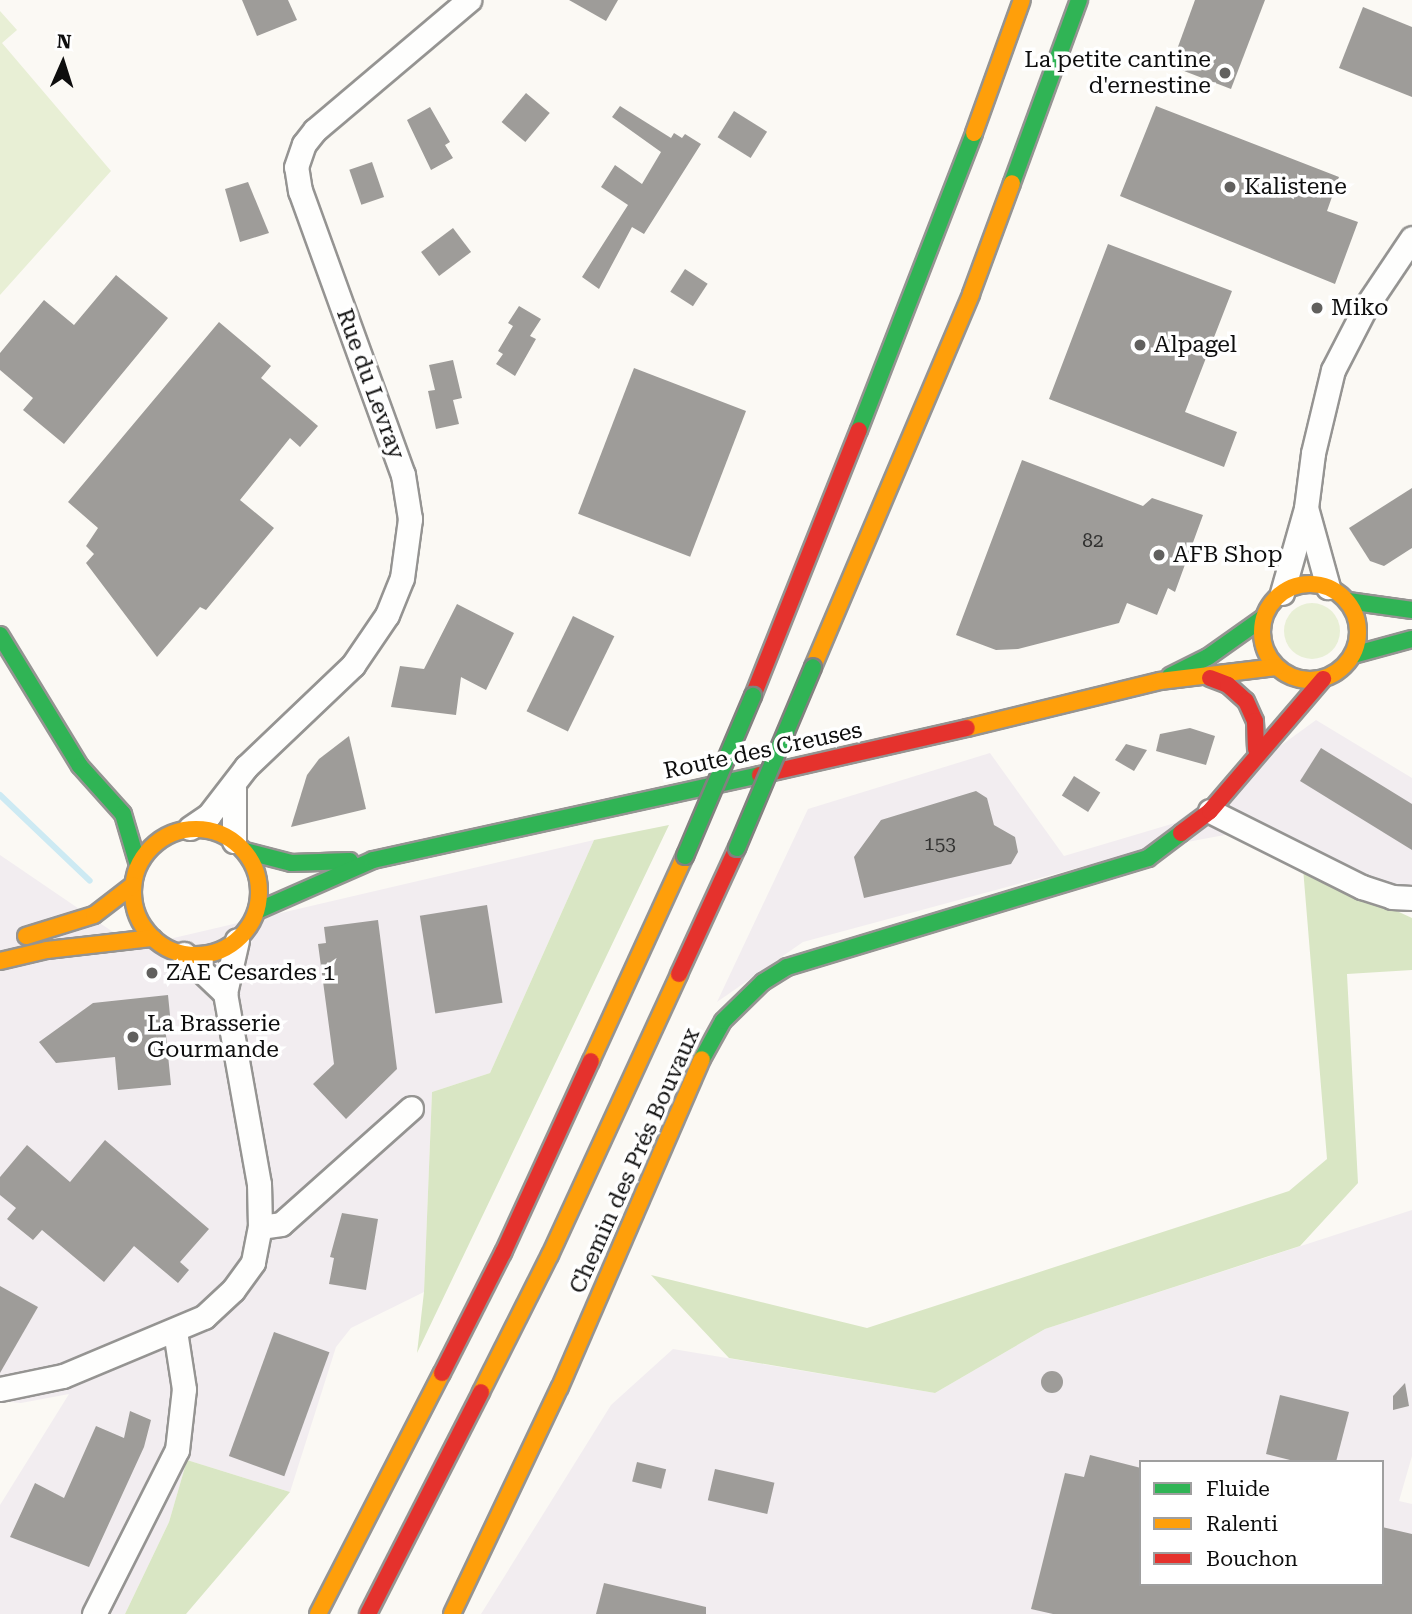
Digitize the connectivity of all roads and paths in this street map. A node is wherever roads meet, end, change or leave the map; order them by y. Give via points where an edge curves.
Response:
1 (469, 0) edge
2 (1022, 0) edge
3 (1079, 0) edge
4 (1412, 238) edge
5 (1303, 537) junction
6 (1328, 587) junction
7 (1282, 593) junction
8 (1348, 601) junction
9 (1412, 610) edge
10 (1264, 618) junction
11 (0, 635) edge
12 (1412, 639) edge
13 (1353, 655) junction
14 (1276, 672) junction
15 (1210, 678) junction
16 (1323, 679) junction
17 (1160, 681) junction
18 (1271, 707) dead end
19 (1256, 749) junction
20 (1235, 782) junction
21 (234, 788) junction
22 (1210, 811) junction
23 (123, 814) junction
24 (179, 831) junction
25 (239, 846) junction
26 (373, 860) junction
27 (138, 866) junction
28 (133, 885) junction
29 (1412, 898) edge
30 (257, 911) junction
31 (153, 938) junction
32 (237, 940) junction
33 (0, 943) edge
34 (184, 954) junction
35 (0, 961) edge
36 (225, 993) junction
37 (411, 1108) dead end
38 (260, 1227) junction
39 (175, 1331) junction
40 (0, 1389) edge
41 (94, 1614) edge
42 (318, 1614) edge
43 (368, 1614) edge
44 (452, 1614) edge

1 - 21 street, Rue du Levray via 315,130 298,156 300,191 403,475 410,511 409,547 395,598 367,648 246,767
2 - 42 main road, bridge via 934,242 685,856 503,1253
3 - 43 main road, bridge via 971,294 737,848 551,1255
4 - 5 street via 1372,296 1333,370 1313,453
5 - 6 street
5 - 7 street
6 - 7 main road via 1312,584
6 - 8 main road
7 - 10 main road
8 - 9 main road
8 - 13 main road via 1359,627
10 - 14 main road via 1263,644
10 - 17 main road, Route des Creuses via 1208,657
11 - 23 main road via 80,766
12 - 13 main road
13 - 16 main road via 1335,674
14 - 15 main road, Route des Creuses
14 - 16 main road via 1307,681
15 - 17 main road, Route des Creuses
15 - 19 main road via 1228,685 1247,701 1255,721
16 - 20 main road
17 - 26 main road, Route des Creuses via 870,751
18 - 19 main road
19 - 20 main road
20 - 22 main road, Chemin des Prés Bouvaux
21 - 24 street, Rue du Levray
21 - 25 street
22 - 29 street via 1362,887
22 - 44 main road, Chemin des Prés Bouvaux via 1163,849 1120,869 787,967 723,1021 702,1058 560,1387
23 - 24 main road via 147,825
23 - 27 main road
24 - 25 main road via 213,831
24 - 27 main road via 150,847
25 - 26 main road, Route des Creuses via 291,863
25 - 30 main road via 260,890
26 - 30 main road, Route des Creuses
27 - 28 main road
28 - 31 main road via 134,905
28 - 33 main road via 94,915
30 - 32 main road
31 - 34 main road
31 - 35 main road via 47,950
32 - 34 main road via 221,950
32 - 36 street
34 - 36 street
36 - 38 street via 255,1159
37 - 38 street via 281,1224
38 - 39 street via 253,1262 233,1290 204,1317
39 - 40 street via 63,1376
39 - 41 street via 184,1389 177,1450

